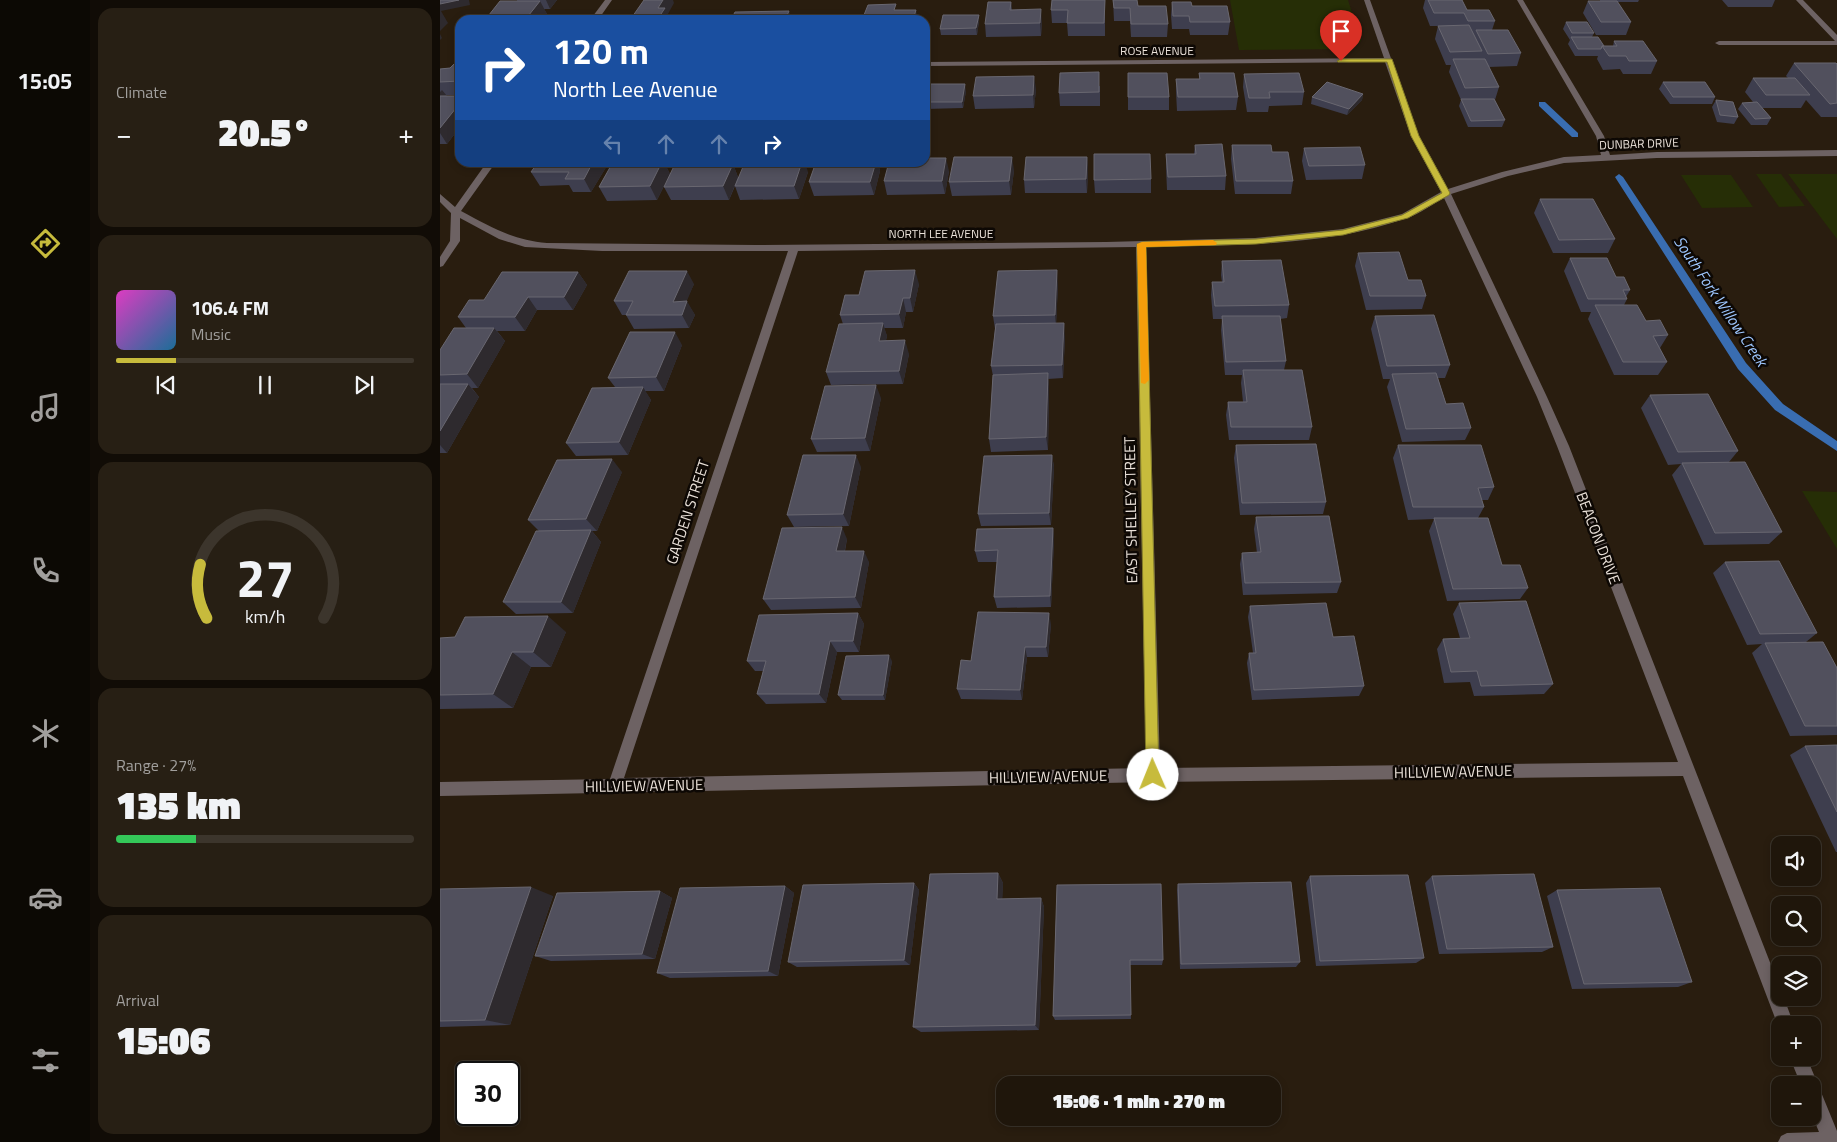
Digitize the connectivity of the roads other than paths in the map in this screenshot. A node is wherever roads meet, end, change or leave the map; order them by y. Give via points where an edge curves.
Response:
1 (609, 0) edge
2 (1367, 0) edge
3 (1520, 0) edge
4 (1799, 0) edge
5 (598, 15) edge
6 (1837, 39) edge
7 (1719, 43) dead end
8 (1837, 43) edge
9 (1389, 60) junction
10 (930, 64) edge
11 (1837, 153) edge
12 (1606, 157) junction
13 (488, 167) edge
14 (1446, 193) junction
15 (440, 197) edge
16 (456, 212) junction
17 (1142, 244) junction
18 (794, 248) junction
19 (440, 264) edge
20 (1687, 769) junction
21 (1153, 775) junction
22 (614, 787) junction
23 (440, 789) edge
24 (1783, 1016) edge
25 (1821, 1112) edge
26 (1834, 1141) edge
27 (1787, 1142) edge

1 - 5 street
2 - 9 street, BEACON DRIVE
3 - 12 street via 1600,136
4 - 6 street
7 - 8 street
9 - 10 street, ROSE AVENUE
9 - 14 street, BEACON DRIVE via 1415,136
11 - 12 street, DUNBAR DRIVE
12 - 14 street, DUNBAR DRIVE via 1537,165
13 - 16 street
14 - 17 street, NORTH LEE AVENUE via 1405,216 1343,232 1256,242
14 - 20 street, BEACON DRIVE via 1563,446
15 - 16 street, NORTH LEE AVENUE
16 - 18 street, NORTH LEE AVENUE via 497,235 525,244 602,248
16 - 19 street via 455,242
17 - 18 street, NORTH LEE AVENUE
17 - 21 street, EAST SHELLEY STREET
18 - 22 street, GARDEN STREET
20 - 21 street, HILLVIEW AVENUE
20 - 24 street, BEACON DRIVE
21 - 22 street, HILLVIEW AVENUE
22 - 23 street, HILLVIEW AVENUE
25 - 26 street
26 - 27 street

